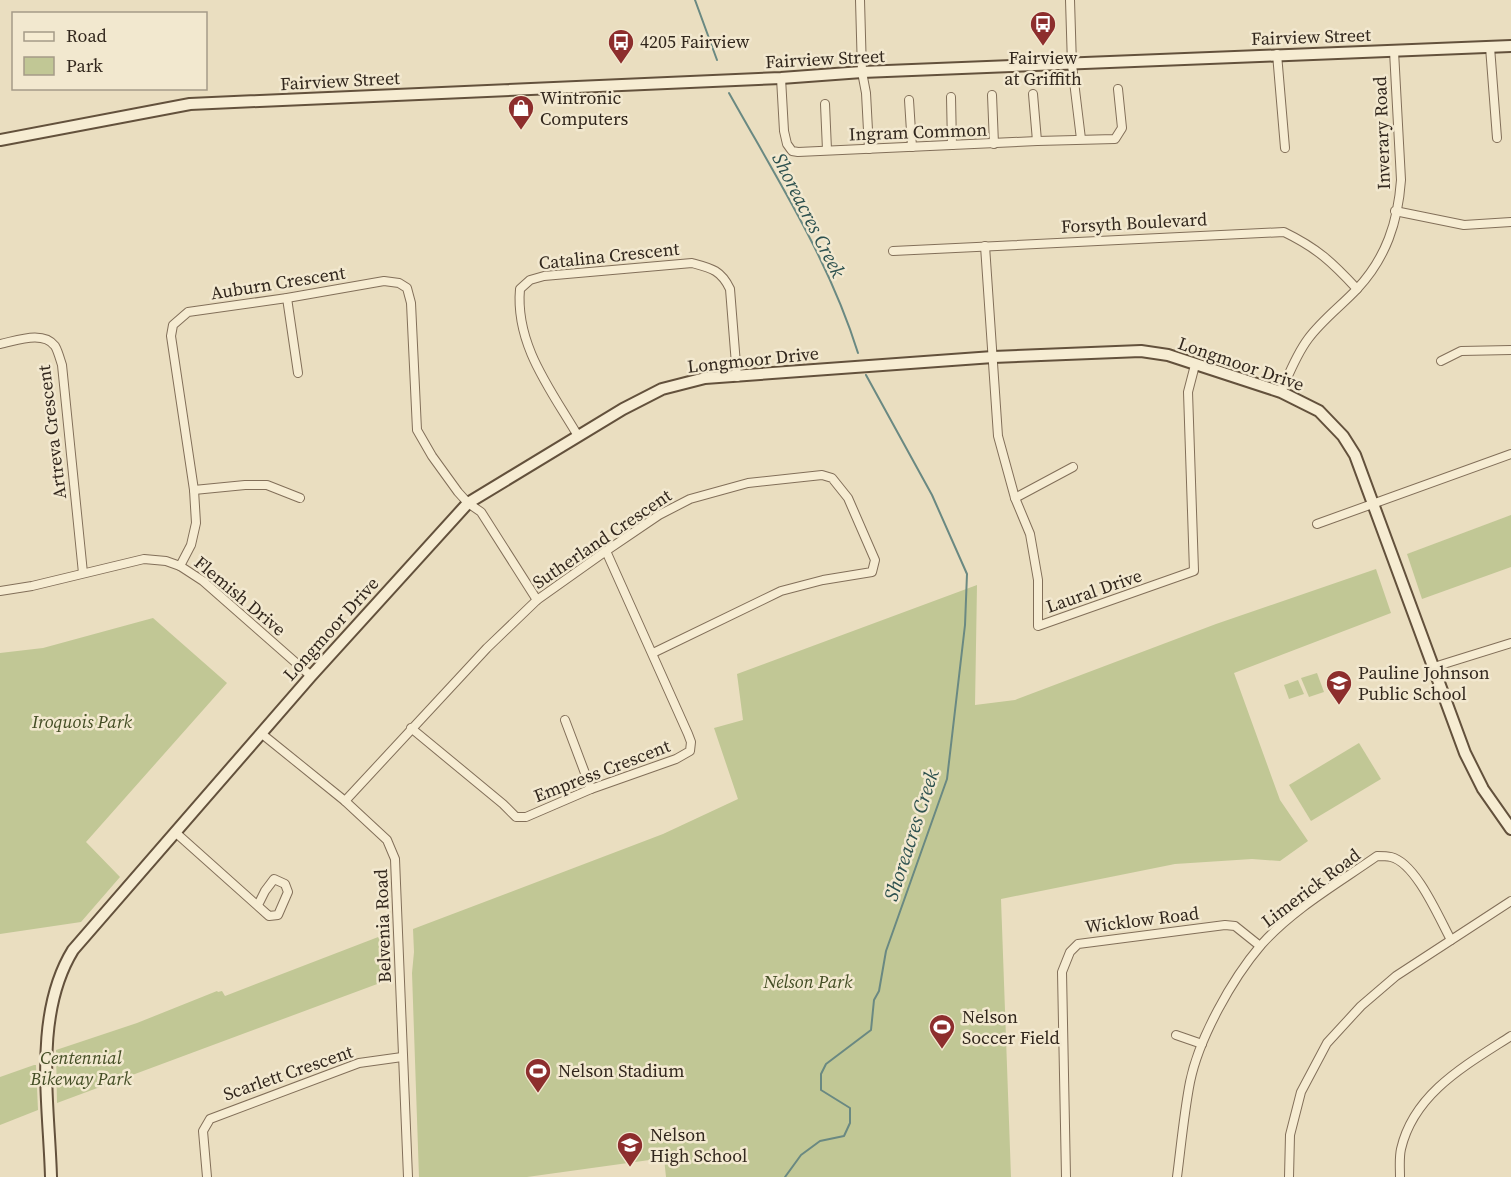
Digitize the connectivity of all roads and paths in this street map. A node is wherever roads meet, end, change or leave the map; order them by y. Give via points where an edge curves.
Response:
1 (860, 0) edge
2 (1070, 0) edge
3 (1511, 46) edge
4 (1490, 47) junction
5 (1394, 51) junction
6 (1277, 54) junction
7 (1072, 65) junction
8 (862, 72) junction
9 (781, 78) junction
10 (1118, 89) dead end
11 (1033, 94) dead end
12 (992, 95) dead end
13 (951, 97) dead end
14 (909, 100) dead end
15 (825, 104) dead end
16 (1497, 138) dead end
17 (1081, 139) junction
18 (0, 140) edge
19 (1037, 141) junction
20 (994, 144) junction
21 (952, 145) junction
22 (912, 147) junction
23 (1285, 148) dead end
24 (869, 149) junction
25 (827, 150) junction
26 (1395, 211) junction
27 (1511, 222) edge
28 (985, 246) junction
29 (893, 251) dead end
30 (1357, 289) junction
31 (287, 298) junction
32 (0, 344) edge
33 (1511, 350) edge
34 (993, 357) junction
35 (1441, 361) dead end
36 (1195, 365) junction
37 (298, 373) dead end
38 (737, 377) junction
39 (1281, 392) junction
40 (578, 436) junction
41 (1511, 454) edge
42 (1073, 467) dead end
43 (194, 490) junction
44 (300, 498) dead end
45 (1015, 498) junction
46 (1374, 502) junction
47 (468, 503) junction
48 (1317, 524) dead end
49 (606, 551) junction
50 (180, 566) junction
51 (83, 573) junction
52 (0, 591) edge
53 (537, 600) junction
54 (1511, 643) edge
55 (653, 653) junction
56 (1434, 667) junction
57 (311, 676) junction
58 (565, 720) dead end
59 (411, 728) junction
60 (262, 734) junction
61 (591, 789) junction
62 (345, 801) junction
63 (1511, 829) edge
64 (175, 832) junction
65 (1511, 901) edge
66 (258, 905) junction
67 (1451, 940) junction
68 (1260, 946) junction
69 (1176, 1035) dead end
70 (1511, 1036) edge
71 (1202, 1044) junction
72 (402, 1057) junction
73 (51, 1177) edge
74 (207, 1177) edge
75 (408, 1177) edge
76 (1066, 1177) edge
77 (1177, 1177) edge
78 (1289, 1177) edge
79 (1400, 1177) edge

1 - 8 street
2 - 7 street
3 - 4 street, Fairview Street
4 - 5 street, Fairview Street
4 - 16 street
5 - 6 street, Fairview Street
5 - 26 street, Inverary Road via 1401,180 1400,201
6 - 7 street, Fairview Street
6 - 23 street
7 - 8 street, Fairview Street
7 - 17 street
8 - 9 street, Fairview Street
8 - 24 street
9 - 18 street, Fairview Street via 190,104
9 - 25 street, Ingram Common via 787,144 792,151
10 - 17 street, Ingram Common via 1122,128 1118,135 1115,139
11 - 19 street
12 - 20 street
13 - 21 street
14 - 22 street
15 - 25 street
17 - 19 street, Ingram Common
19 - 20 street, Ingram Common
20 - 21 street, Ingram Common
21 - 22 street, Ingram Common
22 - 24 street, Ingram Common
24 - 25 street, Ingram Common
26 - 27 street via 1464,225
26 - 30 street, Inverary Road via 1391,238
28 - 29 street, Forsyth Boulevard
28 - 30 street, Forsyth Boulevard via 1284,232 1329,259
28 - 34 street, Laural Drive
30 - 39 street, Inverary Road via 1307,340
31 - 37 street
31 - 43 street, Auburn Crescent via 188,312 173,325 171,336
31 - 47 street, Auburn Crescent via 384,281 407,288 417,430
32 - 51 street, Artreva Crescent via 35,338 47,339 56,347 62,364
33 - 35 street via 1461,351
34 - 36 street, Longmoor Drive via 1141,351
34 - 38 street, Longmoor Drive
34 - 45 street, Laural Drive via 998,436
36 - 39 street, Longmoor Drive
36 - 45 street, Laural Drive via 1188,392 1194,571 1038,626 1038,580 1030,534
38 - 40 street, Longmoor Drive via 705,378 662,389
38 - 40 street, Catalina Crescent via 730,289 724,276 710,268 692,263 530,280 520,289 519,304 527,346 534,365
39 - 46 street, Longmoor Drive via 1319,411 1342,436 1355,455
40 - 47 street, Longmoor Drive
41 - 46 street
42 - 45 street
43 - 44 street via 267,485
43 - 50 street, Auburn Crescent via 196,523
46 - 48 street
46 - 56 street, Longmoor Drive
47 - 53 street via 481,512
47 - 57 street, Longmoor Drive
49 - 53 street, Sutherland Crescent
49 - 55 street, Empress Crescent
49 - 55 street, Sutherland Crescent via 690,499 748,483 822,475 832,478 848,498 875,560 872,572 781,591
50 - 51 street, Flemish Drive via 144,560
50 - 57 street, Flemish Drive via 203,581
51 - 52 street, Flemish Drive
53 - 59 street, Sutherland Crescent
54 - 56 street
55 - 61 street, Empress Crescent via 688,734 690,751
56 - 63 street, Longmoor Drive via 1465,753 1483,789
57 - 60 street, Longmoor Drive
58 - 61 street
59 - 61 street, Empress Crescent via 516,817 526,817
59 - 62 street, Sutherland Crescent
60 - 62 street, Belvenia Road
60 - 64 street, Longmoor Drive
62 - 72 street, Belvenia Road via 387,840 395,859
64 - 66 street
64 - 73 street, Longmoor Drive via 73,950 62,969 47,1035
65 - 67 street
66 - 66 street via 269,916 278,915 288,892 285,884 274,879
67 - 68 street, Limerick Road via 1408,868 1390,857 1377,856 1303,908
67 - 78 street via 1396,976 1327,1043 1301,1092 1290,1136
68 - 71 street, Limerick Road via 1230,990
68 - 76 street, Wicklow Road via 1235,926 1225,925 1078,944 1070,952 1062,972
69 - 71 street
70 - 79 street via 1432,1093 1413,1118 1400,1150
71 - 77 street, Limerick Road via 1190,1081
72 - 74 street, Scarlett Crescent via 358,1063 210,1119 203,1131
72 - 75 street, Belvenia Road

